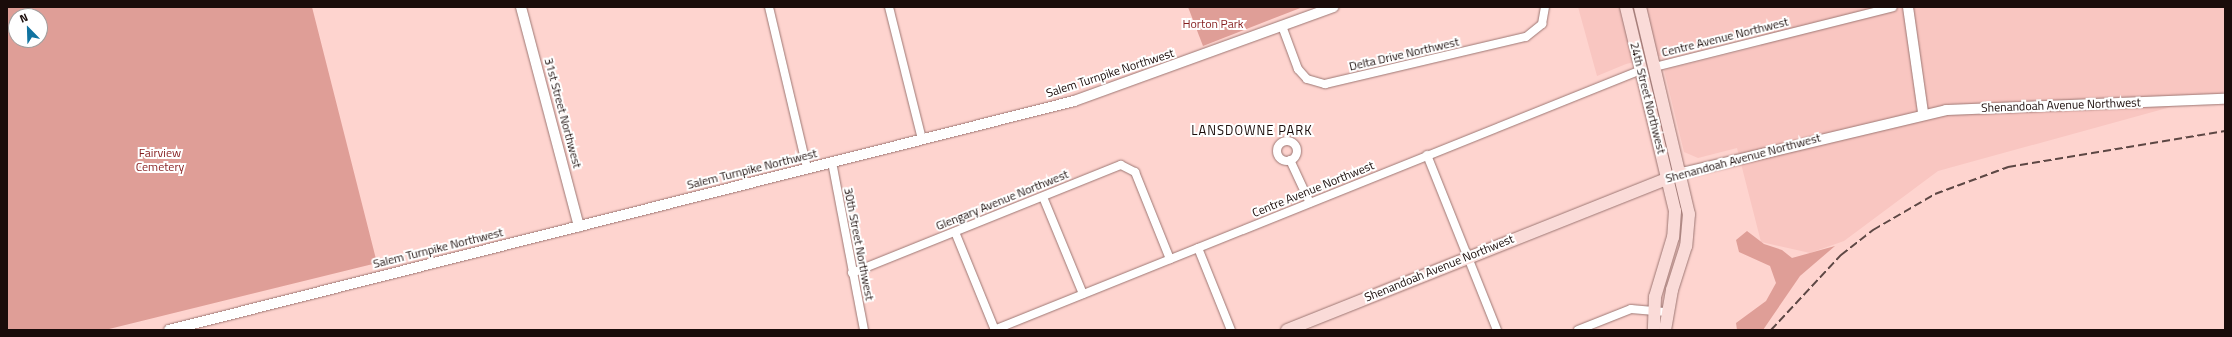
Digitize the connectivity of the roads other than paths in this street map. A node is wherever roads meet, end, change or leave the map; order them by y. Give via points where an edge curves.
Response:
1 (521, 7) edge
2 (769, 7) edge
3 (888, 7) edge
4 (1333, 7) edge
5 (1545, 7) edge
6 (1626, 7) edge
7 (1640, 7) edge
8 (1893, 7) edge
9 (1908, 7) edge
10 (1282, 26) junction
11 (1655, 67) junction
12 (1641, 70) junction
13 (2225, 99) edge
14 (1923, 113) junction
15 (922, 139) junction
16 (1426, 155) junction
17 (1290, 160) dead end
18 (832, 162) junction
19 (807, 168) junction
20 (1682, 173) junction
21 (1668, 177) junction
22 (1043, 197) junction
23 (1310, 203) junction
24 (579, 226) junction
25 (955, 232) junction
26 (1198, 248) junction
27 (1467, 257) junction
28 (1170, 259) junction
29 (852, 273) junction
30 (1083, 294) junction
31 (1653, 309) junction
32 (1667, 312) junction
33 (169, 330) edge
34 (864, 330) edge
35 (995, 330) edge
36 (1231, 330) edge
37 (1287, 330) edge
38 (1497, 330) edge
39 (1578, 330) edge
40 (1654, 330) edge
41 (1665, 330) edge

1 - 24 street, 31st Street Northwest
2 - 19 street
3 - 15 street
4 - 10 street, Salem Turnpike Northwest
5 - 10 street, Delta Drive Northwest via 1542,24 1526,37 1325,84 1307,79 1298,69
6 - 12 main road, 24th Street Northwest
7 - 11 main road, 24th Street Northwest
8 - 11 street, Centre Avenue Northwest
9 - 14 street
10 - 15 street, Salem Turnpike Northwest via 1074,101
11 - 20 main road, 24th Street Northwest
12 - 16 street, Centre Avenue Northwest
12 - 21 main road, 24th Street Northwest
13 - 14 street, Shenandoah Avenue Northwest via 1974,108
14 - 20 street, Shenandoah Avenue Northwest
15 - 18 street, Salem Turnpike Northwest
16 - 23 street, Centre Avenue Northwest
16 - 27 street
17 - 23 street
18 - 19 street, Salem Turnpike Northwest
18 - 29 street, 30th Street Northwest
19 - 24 street, Salem Turnpike Northwest
20 - 21 main road, Shenandoah Avenue Northwest
20 - 32 main road, 24th Street Northwest via 1689,228
21 - 27 main road, Shenandoah Avenue Northwest
21 - 31 main road, 24th Street Northwest via 1675,211 1673,237
22 - 25 street, Glengary Avenue Northwest
22 - 28 street, Glengary Avenue Northwest via 1121,165 1133,170
22 - 30 street
23 - 26 street, Centre Avenue Northwest
24 - 33 street, Salem Turnpike Northwest
25 - 29 street, Glengary Avenue Northwest
25 - 35 street
26 - 28 street, Centre Avenue Northwest
26 - 36 street
27 - 37 main road, Shenandoah Avenue Northwest
27 - 38 street
28 - 30 street, Centre Avenue Northwest
29 - 34 street, 30th Street Northwest
30 - 35 street, Centre Avenue Northwest
31 - 32 street
31 - 39 street via 1631,309
31 - 40 main road, 24th Street Northwest
32 - 41 main road, 24th Street Northwest

